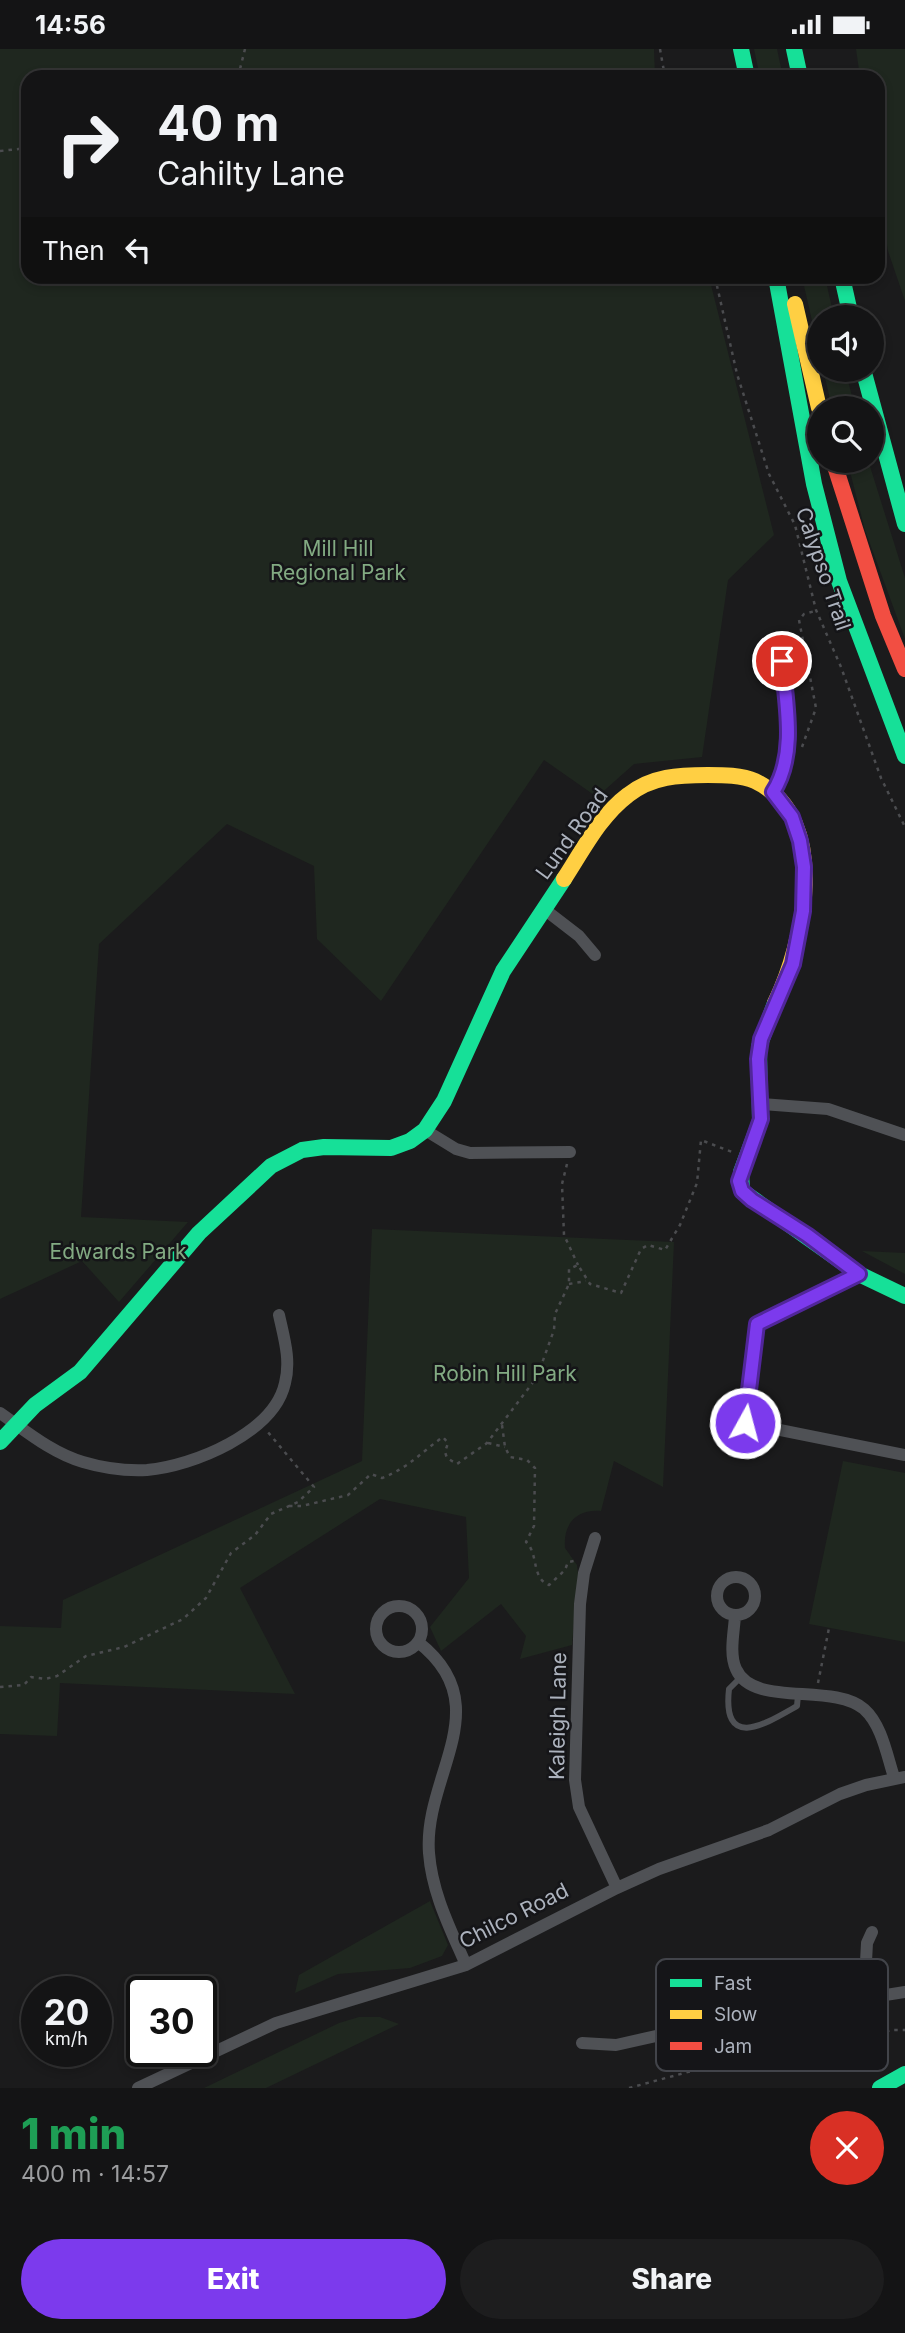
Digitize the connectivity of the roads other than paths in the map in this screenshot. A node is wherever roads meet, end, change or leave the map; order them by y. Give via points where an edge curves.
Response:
1 (741, 49) edge
2 (794, 49) edge
3 (746, 70) edge
4 (798, 70) edge
5 (777, 284) edge
6 (791, 284) edge
7 (844, 284) edge
8 (848, 305) edge
9 (866, 382) edge
10 (816, 396) edge
11 (837, 473) edge
12 (898, 501) junction
13 (905, 517) edge
14 (905, 524) edge
15 (782, 661) dead end
16 (905, 669) edge
17 (905, 756) edge
18 (773, 792) junction
19 (544, 909) junction
20 (595, 955) dead end
21 (761, 1104) junction
22 (425, 1130) junction
23 (905, 1135) edge
24 (570, 1152) road end
25 (859, 1274) junction
26 (905, 1296) edge
27 (279, 1315) dead end
28 (0, 1413) edge
29 (15, 1424) junction
30 (0, 1442) edge
31 (905, 1455) edge
32 (595, 1538) dead end
33 (735, 1616) dead end
34 (418, 1642) dead end
35 (741, 1677) junction
36 (799, 1693) junction
37 (900, 1777) edge
38 (617, 1888) junction
39 (872, 1933) dead end
40 (866, 1959) edge
41 (466, 1965) junction
42 (656, 2036) edge
43 (582, 2043) dead end
44 (901, 2081) edge
45 (138, 2088) edge
46 (880, 2088) edge

1 - 3 main road
2 - 4 main road
5 - 17 main road via 814,484 839,582
6 - 10 main road
7 - 8 main road
9 - 12 main road
11 - 16 main road
12 - 13 main road
12 - 14 main road
15 - 18 street via 788,723 785,757
18 - 19 main road, Lund Road via 740,777 704,775 669,776 636,788 610,810
18 - 21 main road, Lund Road via 792,817 800,841 804,897 793,964 761,1039
19 - 20 street
19 - 22 main road, Lund Road via 492,989 444,1101
21 - 23 street via 828,1109
21 - 25 main road, Lund Road via 757,1134 740,1172 742,1191
22 - 24 street via 470,1153
22 - 29 main road via 391,1148 302,1150 271,1166 199,1233 80,1372
25 - 26 main road, Lund Road
25 - 31 street via 757,1324 745,1423
27 - 29 street via 288,1358 276,1406 261,1424 200,1456 147,1470 113,1468 55,1450
28 - 29 street
29 - 30 main road
32 - 38 street, Kaleigh Lane via 580,1604 575,1780 579,1807
33 - 35 street via 733,1657
34 - 41 street via 444,1668 457,1709 453,1747 433,1804 429,1851 438,1902
35 - 36 street via 764,1691
35 - 36 lane via 729,1689 727,1706 734,1721 749,1729 797,1706
36 - 37 street via 852,1701 865,1710
37 - 38 street, Chilco Road via 840,1794 769,1830
38 - 41 street, Chilco Road
39 - 40 street
41 - 45 street, Chilco Road via 276,2023
42 - 43 street via 616,2045
44 - 46 main road

